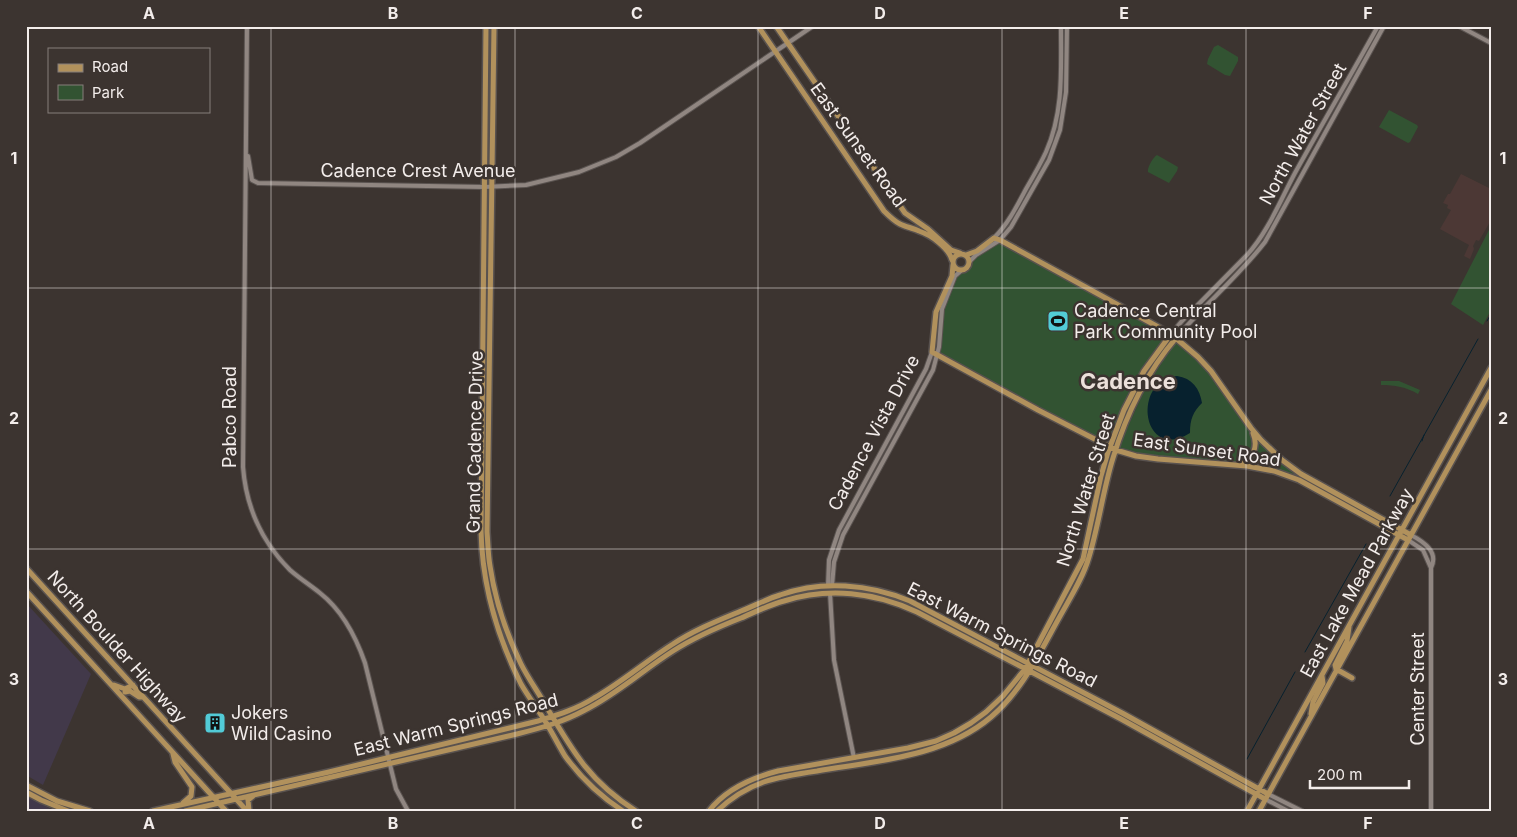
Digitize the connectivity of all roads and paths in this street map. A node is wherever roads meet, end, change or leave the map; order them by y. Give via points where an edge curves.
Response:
1 (247, 26) edge
2 (486, 26) edge
3 (494, 26) edge
4 (758, 26) edge
5 (776, 26) edge
6 (813, 26) edge
7 (1061, 26) edge
8 (1067, 26) edge
9 (1378, 26) edge
10 (1384, 26) edge
11 (1459, 26) edge
12 (788, 43) junction
13 (1491, 43) edge
14 (775, 52) junction
15 (246, 149) junction
16 (484, 187) junction
17 (492, 187) junction
18 (997, 239) junction
19 (963, 254) junction
20 (969, 262) junction
21 (953, 263) junction
22 (962, 270) junction
23 (1173, 336) junction
24 (932, 352) junction
25 (938, 354) junction
26 (1491, 368) edge
27 (1491, 390) edge
28 (1251, 428) junction
29 (1113, 449) junction
30 (1237, 465) junction
31 (1400, 532) junction
32 (1411, 535) junction
33 (1408, 540) junction
34 (26, 568) edge
35 (1431, 568) junction
36 (830, 586) junction
37 (862, 587) junction
38 (26, 591) edge
39 (830, 593) junction
40 (808, 595) junction
41 (1350, 624) junction
42 (1030, 664) junction
43 (1027, 670) junction
44 (1336, 670) junction
45 (1322, 675) junction
46 (1352, 678) dead end
47 (109, 682) junction
48 (133, 685) junction
49 (120, 694) junction
50 (143, 697) junction
51 (1311, 716) junction
52 (552, 717) junction
53 (544, 719) junction
54 (556, 723) junction
55 (548, 726) junction
56 (473, 737) junction
57 (1174, 741) junction
58 (1171, 747) junction
59 (172, 751) junction
60 (442, 752) junction
61 (854, 758) junction
62 (389, 760) junction
63 (829, 768) junction
64 (778, 771) junction
65 (330, 774) junction
66 (26, 785) edge
67 (1260, 788) junction
68 (746, 790) junction
69 (26, 792) edge
70 (231, 793) junction
71 (1256, 794) junction
72 (254, 795) junction
73 (1267, 796) junction
74 (214, 797) junction
75 (237, 799) junction
76 (219, 803) junction
77 (180, 804) junction
78 (68, 811) edge
79 (90, 811) edge
80 (153, 811) edge
81 (185, 811) edge
82 (226, 811) edge
83 (248, 811) edge
84 (408, 811) edge
85 (623, 811) edge
86 (636, 811) edge
87 (709, 811) edge
88 (717, 811) edge
89 (1247, 811) edge
90 (1259, 811) edge
91 (1288, 811) edge
92 (1302, 811) edge
93 (1431, 811) edge

1 - 15 street, Pabco Road
2 - 16 main road, Grand Cadence Drive
3 - 17 main road, Grand Cadence Drive
4 - 14 main road, East Sunset Road
5 - 12 main road, East Sunset Road
6 - 12 street, Cadence Crest Avenue
7 - 18 street via 1061,94 1057,120 1046,152
8 - 18 street via 1066,92 1057,139 1019,216
9 - 23 street, North Water Street via 1268,226 1247,255 1182,321
10 - 23 street, North Water Street via 1265,242
11 - 13 street
12 - 14 street, Cadence Crest Avenue
12 - 19 main road, East Sunset Road via 906,213 951,250
14 - 17 street, Cadence Crest Avenue via 616,157 580,172 526,185
14 - 21 main road, East Sunset Road via 884,211 899,224 930,237 948,252
15 - 16 street, Cadence Crest Avenue via 253,181
15 - 62 street, Pabco Road via 243,460 246,492 256,521 276,552 292,572 334,606 351,631 365,663
16 - 17 street, Cadence Crest Avenue
16 - 53 main road, Grand Cadence Drive via 483,565 488,595 508,655 522,686
17 - 52 main road, Grand Cadence Drive via 489,566 506,631
18 - 19 main road via 977,251
18 - 20 street
18 - 23 main road, East Sunset Road
19 - 20 main road
19 - 21 main road via 955,255
20 - 22 main road
21 - 22 main road
21 - 24 main road, Cadence Vista Drive via 952,276 936,312
22 - 25 street, Cadence Vista Drive via 955,276 942,310
23 - 28 main road, East Sunset Road via 1212,371
23 - 29 main road, North Water Street via 1144,371 1124,410
24 - 25 main road, East Sunset Road
24 - 36 street, Cadence Vista Drive via 926,369 839,530 829,560
25 - 29 main road, East Sunset Road
25 - 36 street, Cadence Vista Drive via 843,535
26 - 31 main road, East Lake Mead Parkway
27 - 32 main road, East Lake Mead Parkway
28 - 30 main road via 1256,442 1254,452 1248,460
28 - 31 main road, East Sunset Road via 1295,471
29 - 30 main road, East Sunset Road via 1158,460
29 - 42 main road, North Water Street via 1089,559
30 - 31 main road, East Sunset Road via 1294,478
31 - 32 main road, Center Street
31 - 33 main road
31 - 41 main road, East Lake Mead Parkway
32 - 33 main road, East Lake Mead Parkway
32 - 35 street, Center Street via 1429,547 1434,562
33 - 35 street via 1423,550
33 - 44 main road, East Lake Mead Parkway
34 - 48 main road, North Boulder Highway
35 - 93 street, Center Street
36 - 37 main road, East Warm Springs Road
36 - 40 main road
36 - 52 main road, East Warm Springs Road via 781,594 710,624 672,645 592,700
37 - 39 main road via 834,589
37 - 42 main road, East Warm Springs Road via 910,601
38 - 47 main road, North Boulder Highway
39 - 40 main road, East Warm Springs Road
39 - 43 main road, East Warm Springs Road via 870,596 897,603
39 - 61 street via 834,660
40 - 54 main road, East Warm Springs Road via 774,604 700,636 607,698
41 - 44 main road
41 - 45 main road, East Lake Mead Parkway
42 - 43 main road, North Water Street
42 - 57 main road, East Warm Springs Road
43 - 58 main road, East Warm Springs Road
43 - 61 main road, North Water Street via 998,702 954,733 918,746
43 - 63 main road, North Water Street via 1008,700 992,716 958,738 924,751
44 - 46 main road
44 - 51 main road, East Lake Mead Parkway
45 - 51 main road via 1323,683 1313,702
45 - 67 main road, East Lake Mead Parkway
47 - 48 main road via 125,689
47 - 49 main road, North Boulder Highway
48 - 50 main road, North Boulder Highway
49 - 50 main road via 130,691
49 - 59 main road, North Boulder Highway
50 - 70 main road, North Boulder Highway
51 - 73 main road, East Lake Mead Parkway
52 - 53 main road, East Warm Springs Road
52 - 54 main road, Grand Cadence Drive
53 - 55 main road, Grand Cadence Drive
53 - 56 main road, East Warm Springs Road
54 - 55 main road, East Warm Springs Road
54 - 86 main road, Grand Cadence Drive via 591,775
55 - 60 main road, East Warm Springs Road
55 - 85 main road, Grand Cadence Drive via 564,754 582,776
56 - 60 main road via 470,742 444,748
56 - 62 main road, East Warm Springs Road
57 - 58 main road
57 - 67 main road, East Warm Springs Road
58 - 71 main road, East Warm Springs Road
59 - 74 main road, North Boulder Highway
59 - 77 main road via 175,762 192,787 191,796
60 - 62 main road, East Warm Springs Road
61 - 63 main road
61 - 64 main road, North Water Street
62 - 65 main road, East Warm Springs Road
62 - 84 street, Pabco Road via 396,789
63 - 68 main road, North Water Street via 770,779
64 - 68 main road via 752,782
64 - 87 main road, North Water Street via 732,790
65 - 70 main road, East Warm Springs Road
65 - 72 main road, East Warm Springs Road
66 - 79 main road via 57,801
67 - 71 main road, East Lake Mead Parkway
67 - 73 main road, East Warm Springs Road
68 - 88 main road, North Water Street
69 - 78 main road
70 - 74 main road, East Warm Springs Road
70 - 75 main road, North Boulder Highway
71 - 73 main road, East Warm Springs Road
71 - 89 main road, East Lake Mead Parkway
72 - 75 main road, East Warm Springs Road
72 - 83 main road via 248,800
73 - 90 main road, East Lake Mead Parkway
73 - 91 street, East Warm Springs Road
73 - 92 street, East Warm Springs Road
74 - 76 main road, North Boulder Highway
74 - 77 main road, East Warm Springs Road
75 - 76 main road, East Warm Springs Road
75 - 83 main road, North Boulder Highway
76 - 81 main road, East Warm Springs Road
76 - 82 main road, North Boulder Highway
77 - 80 main road, East Warm Springs Road

